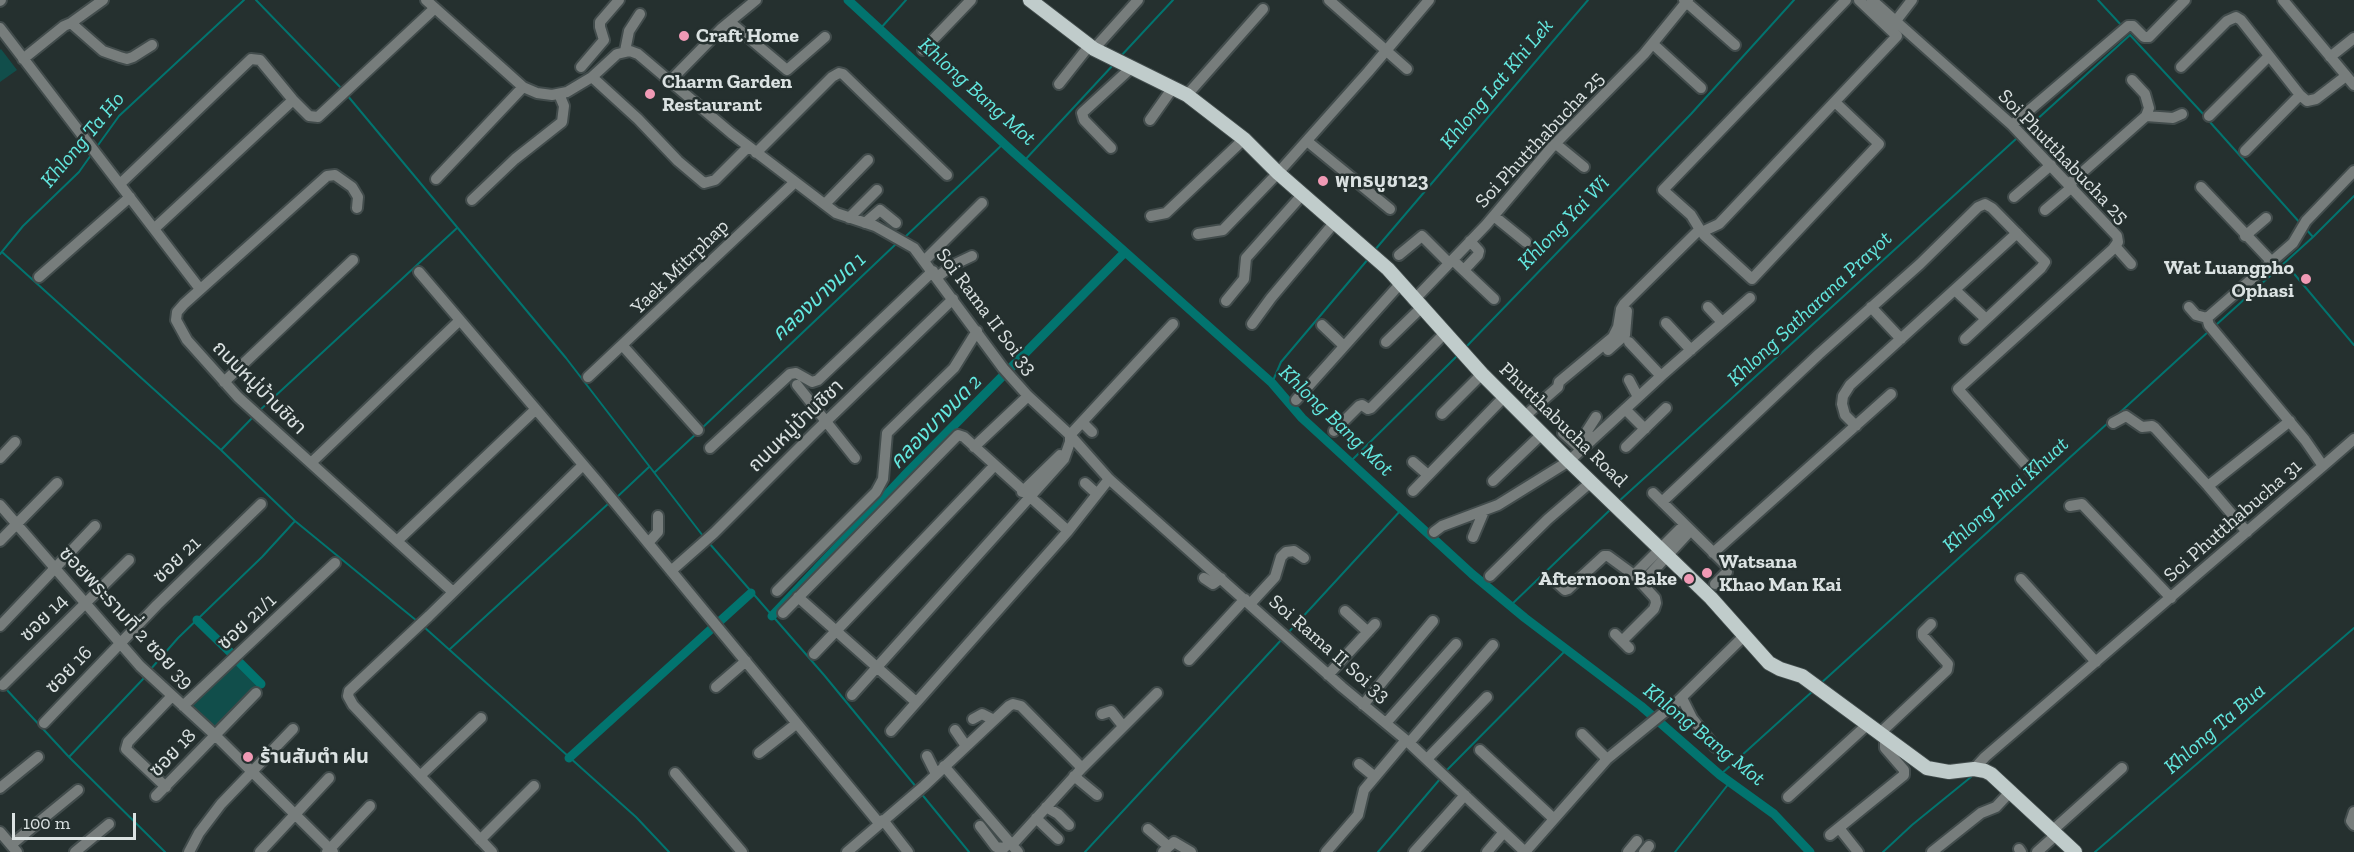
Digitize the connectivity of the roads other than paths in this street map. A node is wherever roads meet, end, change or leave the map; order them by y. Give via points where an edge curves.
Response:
1 (104, 0) edge
2 (426, 0) edge
3 (620, 0) edge
4 (756, 0) edge
5 (971, 0) edge
6 (1030, 0) edge
7 (1138, 0) edge
8 (1330, 0) edge
9 (1429, 0) edge
10 (1846, 0) edge
11 (1859, 0) edge
12 (1872, 0) edge
13 (1912, 0) edge
14 (2185, 0) edge
15 (2283, 0) edge
16 (1686, 1) edge
17 (1263, 9) dead end
18 (431, 11) junction
19 (640, 14) dead end
20 (730, 21) junction
21 (1896, 21) junction
22 (71, 23) junction
23 (0, 28) edge
24 (825, 37) dead end
25 (2354, 38) edge
26 (603, 41) junction
27 (1653, 44) junction
28 (152, 45) dead end
29 (1735, 45) dead end
30 (1092, 47) junction
31 (923, 50) dead end
32 (1386, 51) junction
33 (621, 53) junction
34 (2269, 56) junction
35 (2330, 57) junction
36 (23, 58) junction
37 (1122, 64) junction
38 (581, 67) dead end
39 (2181, 67) dead end
40 (1407, 69) dead end
41 (592, 76) junction
42 (2346, 76) junction
43 (2132, 80) dead end
44 (670, 81) junction
45 (1059, 84) dead end
46 (2354, 85) edge
47 (524, 87) junction
48 (1701, 88) dead end
49 (1172, 89) junction
50 (560, 94) junction
51 (1187, 95) junction
52 (2300, 95) junction
53 (293, 100) junction
54 (1835, 102) junction
55 (2182, 114) dead end
56 (2146, 116) junction
57 (2209, 116) dead end
58 (1150, 120) dead end
59 (2012, 126) junction
60 (1244, 139) junction
61 (1307, 141) junction
62 (1556, 144) junction
63 (1111, 148) dead end
64 (752, 150) junction
65 (2246, 151) dead end
66 (868, 160) dead end
67 (2051, 165) junction
68 (1584, 167) dead end
69 (2354, 171) edge
70 (1278, 173) junction
71 (947, 175) dead end
72 (436, 179) dead end
73 (795, 182) junction
74 (120, 184) junction
75 (2071, 186) junction
76 (2201, 187) dead end
77 (876, 190) dead end
78 (1302, 195) junction
79 (130, 197) junction
80 (2014, 197) dead end
81 (472, 200) dead end
82 (982, 203) dead end
83 (825, 204) junction
84 (357, 208) dead end
85 (1390, 209) dead end
86 (2045, 210) dead end
87 (1151, 216) dead end
88 (1494, 216) junction
89 (849, 218) junction
90 (2266, 218) dead end
91 (865, 223) junction
92 (896, 223) dead end
93 (1334, 224) junction
94 (155, 228) junction
95 (1701, 232) junction
96 (2017, 233) junction
97 (1198, 234) dead end
98 (2245, 236) junction
99 (1470, 241) junction
100 (1526, 242) dead end
101 (2115, 246) junction
102 (1399, 255) dead end
103 (972, 256) dead end
104 (353, 260) dead end
105 (925, 260) junction
106 (2271, 261) junction
107 (2131, 264) dead end
108 (1457, 266) junction
109 (419, 272) dead end
110 (935, 274) junction
111 (39, 278) dead end
112 (1400, 284) junction
113 (200, 289) junction
114 (1955, 291) junction
115 (1750, 297) dead end
116 (1494, 299) dead end
117 (1226, 301) dead end
118 (949, 303) junction
119 (1418, 304) junction
120 (1708, 307) dead end
121 (1871, 307) junction
122 (2189, 307) dead end
123 (1986, 319) junction
124 (459, 321) junction
125 (1722, 322) junction
126 (1666, 323) dead end
127 (1173, 324) dead end
128 (1252, 324) dead end
129 (2210, 325) junction
130 (1322, 326) dead end
131 (977, 331) junction
132 (1444, 334) junction
133 (1901, 339) junction
134 (1965, 339) dead end
135 (1386, 342) dead end
136 (1629, 342) dead end
137 (623, 346) junction
138 (1344, 346) junction
139 (1691, 350) junction
140 (1482, 374) junction
141 (1661, 376) junction
142 (588, 377) dead end
143 (1629, 380) dead end
144 (224, 382) junction
145 (797, 385) dead end
146 (1891, 394) dead end
147 (1028, 396) junction
148 (1506, 396) junction
149 (1638, 397) junction
150 (1296, 400) dead end
151 (1666, 408) dead end
152 (1625, 409) junction
153 (536, 410) junction
154 (1442, 414) dead end
155 (1525, 416) junction
156 (1596, 417) dead end
157 (825, 422) junction
158 (1082, 422) junction
159 (2290, 422) junction
160 (2113, 423) dead end
161 (1856, 426) junction
162 (1645, 429) junction
163 (698, 430) dead end
164 (1334, 430) dead end
165 (1092, 432) dead end
166 (1542, 434) junction
167 (1563, 434) dead end
168 (1070, 435) junction
169 (2354, 439) edge
170 (1591, 441) junction
171 (15, 442) dead end
172 (975, 447) junction
173 (1626, 447) dead end
174 (710, 448) dead end
175 (1582, 450) junction
176 (0, 458) edge
177 (855, 458) dead end
178 (1569, 461) junction
179 (1413, 462) dead end
180 (310, 463) junction
181 (2322, 463) junction
182 (583, 465) junction
183 (994, 466) junction
184 (2032, 472) dead end
185 (1428, 475) junction
186 (1109, 479) junction
187 (1493, 481) dead end
188 (1591, 482) junction
189 (57, 483) dead end
190 (1085, 483) dead end
191 (2208, 486) junction
192 (1413, 490) dead end
193 (1653, 493) dead end
194 (1026, 495) junction
195 (1097, 495) junction
196 (1662, 502) junction
197 (261, 504) dead end
198 (0, 506) edge
199 (2070, 506) dead end
200 (1484, 511) junction
201 (658, 516) dead end
202 (16, 524) junction
203 (95, 526) dead end
204 (1687, 528) junction
205 (1068, 531) junction
206 (1434, 532) dead end
207 (2247, 532) junction
208 (1473, 537) dead end
209 (0, 541) edge
210 (397, 541) junction
211 (648, 543) junction
212 (1664, 553) junction
213 (1713, 553) junction
214 (1304, 558) dead end
215 (129, 560) dead end
216 (335, 563) dead end
217 (55, 568) junction
218 (671, 571) junction
219 (1490, 576) dead end
220 (1204, 578) dead end
221 (1221, 578) junction
222 (1638, 579) junction
223 (2021, 579) dead end
224 (1556, 582) dead end
225 (1715, 584) dead end
226 (777, 591) dead end
227 (453, 592) junction
228 (798, 597) junction
229 (2171, 598) junction
230 (85, 602) junction
231 (1247, 602) junction
232 (1345, 611) dead end
233 (783, 613) dead end
234 (1434, 621) dead end
235 (1931, 624) dead end
236 (0, 626) edge
237 (836, 632) junction
238 (1744, 636) junction
239 (1622, 641) dead end
240 (120, 643) junction
241 (1456, 644) dead end
242 (1493, 645) dead end
243 (814, 654) dead end
244 (1189, 660) dead end
245 (746, 661) junction
246 (2096, 662) junction
247 (876, 669) junction
248 (1328, 675) junction
249 (3, 685) dead end
250 (716, 687) dead end
251 (256, 693) dead end
252 (1157, 693) dead end
253 (852, 695) dead end
254 (172, 696) junction
255 (1487, 697) dead end
256 (1680, 699) junction
257 (916, 702) junction
258 (1364, 705) junction
259 (183, 706) junction
260 (1102, 714) dead end
261 (481, 718) dead end
262 (973, 719) dead end
263 (994, 720) junction
264 (44, 723) dead end
265 (1386, 723) junction
266 (796, 724) junction
267 (1867, 725) junction
268 (1123, 726) junction
269 (293, 729) dead end
270 (891, 730) dead end
271 (955, 730) dead end
272 (1581, 734) dead end
273 (215, 735) junction
274 (1882, 737) junction
275 (1408, 742) junction
276 (966, 746) junction
277 (1715, 747) dead end
278 (1480, 750) dead end
279 (759, 753) dead end
280 (927, 756) dead end
281 (38, 757) dead end
282 (1427, 759) junction
283 (1607, 759) junction
284 (1359, 764) dead end
285 (2122, 768) dead end
286 (1974, 769) junction
287 (940, 770) junction
288 (252, 771) junction
289 (1078, 772) junction
290 (675, 773) dead end
291 (420, 776) junction
292 (1375, 777) junction
293 (329, 778) dead end
294 (534, 786) dead end
295 (166, 787) junction
296 (0, 788) edge
297 (78, 790) dead end
298 (2012, 791) junction
299 (1097, 795) dead end
300 (1465, 795) junction
301 (156, 796) dead end
302 (1788, 797) dead end
303 (370, 806) dead end
304 (1046, 807) junction
305 (2354, 812) edge
306 (295, 814) junction
307 (1036, 818) junction
308 (1554, 819) junction
309 (881, 822) junction
310 (109, 824) dead end
311 (1069, 825) dead end
312 (2354, 825) edge
313 (980, 826) dead end
314 (1839, 828) junction
315 (1148, 829) dead end
316 (0, 832) edge
317 (1504, 832) junction
318 (2055, 832) junction
319 (1830, 835) dead end
320 (1058, 839) dead end
321 (480, 840) junction
322 (1637, 841) dead end
323 (1014, 846) edge
324 (14, 849) edge
325 (1166, 849) edge
326 (330, 851) edge
327 (1328, 851) edge
328 (75, 852) edge
329 (189, 852) edge
330 (260, 852) edge
331 (492, 852) edge
332 (742, 852) edge
333 (847, 852) edge
334 (908, 852) edge
335 (1191, 852) edge
336 (1414, 852) edge
337 (1487, 852) edge
338 (1525, 852) edge
339 (1628, 852) edge
340 (1858, 852) edge
341 (1932, 852) edge
342 (2037, 852) edge
343 (2075, 852) edge

1 - 22 street
2 - 18 street
3 - 26 street via 600,22
4 - 20 street
5 - 31 street
6 - 30 main road, Phutthabucha Road
7 - 30 street
8 - 32 street
9 - 32 street
10 - 95 street via 1663,190 1691,215
11 - 54 street via 1897,36
12 - 21 street, Soi Phutthabucha 25
13 - 21 street
14 - 59 street via 2148,37 2131,25 2121,32
15 - 35 street
16 - 27 street, Soi Phutthabucha 25
16 - 29 street
17 - 51 street
18 - 47 street
18 - 53 street via 330,108 313,118
19 - 33 street
20 - 24 street via 787,70
20 - 44 street
21 - 59 street, Soi Phutthabucha 25
22 - 28 street via 103,51 127,59
22 - 36 street
23 - 36 street
25 - 35 street
26 - 33 street, Soi Rama II Soi 33
26 - 38 street
27 - 48 street
27 - 62 street, Soi Phutthabucha 25
30 - 37 main road, Phutthabucha Road
30 - 45 street
32 - 40 street
32 - 61 street
33 - 41 street
33 - 44 street, Soi Rama II Soi 33 via 638,54
34 - 39 street via 2241,20 2232,17
34 - 52 street
34 - 57 street
35 - 42 street
36 - 74 street
37 - 49 main road, Phutthabucha Road
37 - 63 street via 1082,113
41 - 50 street
41 - 64 street via 704,183 715,180
42 - 46 street
42 - 52 street via 2311,101
43 - 56 street via 2145,94 2149,108
44 - 64 street, Soi Rama II Soi 33
47 - 50 street
47 - 72 street
49 - 51 main road, Phutthabucha Road
49 - 58 street
50 - 81 street via 564,106 562,122
51 - 60 main road, Phutthabucha Road
52 - 65 street
53 - 74 street via 260,60 251,59
53 - 94 street
54 - 95 street via 1719,224
54 - 95 street via 1880,144 1752,279
55 - 56 street via 2173,118
56 - 75 street
59 - 67 street, Soi Phutthabucha 25
60 - 70 main road, Phutthabucha Road
60 - 87 street via 1166,213
61 - 70 street
61 - 85 street
62 - 68 street
62 - 88 street, Soi Phutthabucha 25
64 - 71 street via 839,73
64 - 73 street, Soi Rama II Soi 33
66 - 83 street
67 - 75 street, Soi Phutthabucha 25
67 - 80 street
69 - 106 street
70 - 78 main road, Phutthabucha Road
70 - 97 street via 1222,230
73 - 83 street, Soi Rama II Soi 33
73 - 137 street, Yaek Mitrphap
74 - 79 street
75 - 86 street
75 - 101 street, Soi Phutthabucha 25 via 2113,230 2118,242
76 - 98 street
77 - 89 street
78 - 93 main road, Phutthabucha Road
78 - 117 street via 1286,221 1246,258 1244,279
79 - 94 street
79 - 111 street
82 - 105 street
83 - 89 street, Soi Rama II Soi 33
84 - 113 street via 358,197 352,187 335,175 327,176
88 - 99 street, Soi Phutthabucha 25
88 - 100 street
89 - 91 street, Soi Rama II Soi 33
90 - 98 street
91 - 92 street via 880,210
91 - 105 street, Soi Rama II Soi 33 via 902,240
93 - 112 main road, Phutthabucha Road via 1388,269
93 - 128 street
94 - 113 street
95 - 155 street via 1624,304 1613,338
96 - 114 street
96 - 121 street via 1992,208 1983,205
96 - 123 street via 2042,257 2044,266
98 - 106 street
99 - 108 street, Soi Phutthabucha 25
99 - 108 street via 1478,255
101 - 107 street
101 - 184 street, Soi Phutthabucha 25 via 1958,389
102 - 108 street via 1422,236
103 - 110 street
104 - 144 street
105 - 110 street, Soi Rama II Soi 33
106 - 129 street
108 - 116 street
108 - 119 street, Soi Phutthabucha 25
109 - 124 street
110 - 118 street, Soi Rama II Soi 33
110 - 174 street via 818,380 812,382 790,374
112 - 119 main road, Phutthabucha Road
112 - 138 street
113 - 144 street, ถนนหมู่บ้านชิชา via 177,312 176,320 187,340
114 - 123 street
114 - 133 street
115 - 125 street
118 - 131 street, Soi Rama II Soi 33
118 - 157 street, ถนนหมู่บ้านชิชา
119 - 132 main road, Phutthabucha Road
119 - 135 street, Soi Phutthabucha 25
120 - 125 street
121 - 133 street
121 - 196 street
122 - 129 street, Soi Phutthabucha 31
123 - 134 street
124 - 153 street
124 - 180 street
125 - 139 street
126 - 139 street
127 - 158 street
129 - 159 street, Soi Phutthabucha 31
130 - 138 street
131 - 147 street, Soi Rama II Soi 33
131 - 226 street via 954,368 887,433 883,478 876,492
132 - 140 main road, Phutthabucha Road
132 - 164 street via 1371,408 1359,406
133 - 161 street via 1843,396 1843,410
136 - 141 street
137 - 142 street, Yaek Mitrphap
137 - 163 street
138 - 150 street
139 - 141 street
140 - 148 main road, Phutthabucha Road
140 - 154 street
141 - 149 street
143 - 149 street
144 - 180 street, ถนนหมู่บ้านชิชา
145 - 157 street
146 - 161 street
147 - 168 street, Soi Rama II Soi 33
147 - 172 street
148 - 155 main road, Phutthabucha Road
148 - 185 street
149 - 152 street
151 - 162 street
152 - 162 street
152 - 170 street
153 - 182 street
153 - 210 street
155 - 166 main road, Phutthabucha Road
156 - 170 street via 1587,431
157 - 177 street
157 - 218 street, ถนนหมู่บ้านชิชา
158 - 165 street
158 - 168 street
159 - 181 street, Soi Phutthabucha 31
159 - 191 street
160 - 191 street via 2126,416 2142,427 2156,428
161 - 213 street
162 - 173 street
166 - 178 main road, Phutthabucha Road
166 - 187 street
167 - 175 street
168 - 186 street, Soi Rama II Soi 33
168 - 194 street via 1065,459
169 - 181 street
170 - 175 street
171 - 176 street
172 - 183 street
172 - 228 street via 956,436
175 - 178 street
178 - 188 main road, Phutthabucha Road
178 - 200 street
179 - 185 street
180 - 210 street, ถนนหมู่บ้านชิชา
181 - 207 street, Soi Phutthabucha 31
182 - 211 street
182 - 227 street
183 - 194 street
183 - 237 street
185 - 192 street
186 - 195 street
186 - 221 street, Soi Rama II Soi 33
188 - 212 main road, Phutthabucha Road
188 - 219 street
189 - 202 street
190 - 195 street
191 - 207 street
193 - 196 street
194 - 205 street
194 - 247 street
195 - 205 street
196 - 204 street
197 - 240 street, ซอย 21
198 - 202 street, ซอยพระรามที่ 2 ซอย 39
199 - 229 street via 2082,504
200 - 206 street
200 - 208 street
201 - 211 street via 658,532
202 - 209 street
202 - 217 street, ซอยพระรามที่ 2 ซอย 39
203 - 217 street
204 - 212 street
204 - 213 street
205 - 257 street
207 - 229 street, Soi Phutthabucha 31
210 - 227 street, ถนนหมู่บ้านชิชา
211 - 218 street
212 - 222 street
212 - 238 main road, Phutthabucha Road
213 - 225 street via 1728,569
214 - 231 street via 1294,551 1286,552 1275,577
215 - 230 street, ซอย 14
216 - 259 street, ซอย 21/1
217 - 230 street, ซอยพระรามที่ 2 ซอย 39
217 - 236 street
218 - 245 street
220 - 221 street via 1213,584
221 - 231 street, Soi Rama II Soi 33
222 - 224 street via 1604,556 1568,589
222 - 239 street via 1655,598 1656,606
223 - 246 street
227 - 291 street via 352,686 348,696
228 - 233 street
228 - 237 street
229 - 246 street, Soi Phutthabucha 31
230 - 240 street, ซอยพระรามที่ 2 ซอย 39
230 - 249 street, ซอย 14
231 - 244 street
231 - 248 street, Soi Rama II Soi 33
232 - 248 street via 1372,628
234 - 258 street
235 - 274 street via 1923,636 1948,664 1947,670
237 - 243 street
237 - 247 street
238 - 256 street
238 - 267 main road, Phutthabucha Road via 1769,663 1802,676
240 - 254 street, ซอยพระรามที่ 2 ซอย 39
240 - 264 street, ซอย 16
241 - 265 street
242 - 275 street
245 - 250 street
245 - 266 street
246 - 286 street, Soi Phutthabucha 31
247 - 253 street
247 - 257 street
248 - 258 street, Soi Rama II Soi 33
251 - 273 street, ซอย 18
252 - 268 street
254 - 259 street, ซอยพระรามที่ 2 ซอย 39
254 - 295 street via 128,742 126,749
255 - 282 street
256 - 277 street
256 - 283 street
257 - 270 street
258 - 265 street, Soi Rama II Soi 33
259 - 273 street, ซอยพระรามที่ 2 ซอย 39
260 - 268 street via 1111,711
261 - 291 street
262 - 263 street via 982,714
263 - 276 street
263 - 289 street via 1009,706 1021,706
265 - 275 street, Soi Rama II Soi 33
266 - 279 street
266 - 309 street
267 - 274 main road, Phutthabucha Road
267 - 302 street
268 - 289 street
269 - 288 street
271 - 276 street
272 - 283 street
273 - 288 street, ซอยพระรามที่ 2 ซอย 39
273 - 295 street, ซอย 18
274 - 286 main road, Phutthabucha Road via 1926,768 1949,772
274 - 314 street via 1904,775
275 - 282 street, Soi Rama II Soi 33
275 - 292 street
276 - 287 street
278 - 308 street
280 - 287 street
281 - 296 street
282 - 300 street, Soi Rama II Soi 33
283 - 308 street
284 - 292 street
285 - 318 street
286 - 298 main road, Phutthabucha Road via 1991,774
287 - 309 street
287 - 323 street
288 - 306 street, ซอยพระรามที่ 2 ซอย 39
288 - 329 street via 204,826
289 - 299 street
289 - 304 street
290 - 332 street
291 - 321 street
292 - 327 street via 1364,790 1354,820
293 - 306 street
294 - 321 street
295 - 301 street, ซอย 18
297 - 324 street
298 - 318 main road, Phutthabucha Road
298 - 341 street via 1996,807 1981,813
300 - 317 street, Soi Rama II Soi 33
300 - 336 street
303 - 326 street
304 - 307 street
304 - 311 street
305 - 312 street
306 - 326 street, ซอยพระรามที่ 2 ซอย 39
306 - 330 street
307 - 320 street
307 - 323 street
308 - 338 street
309 - 333 street
309 - 334 street
310 - 328 street
313 - 323 street via 996,846
314 - 319 street
314 - 340 street
315 - 325 street
316 - 324 street
317 - 337 street
317 - 338 street, Soi Rama II Soi 33
318 - 342 street
318 - 343 main road, Phutthabucha Road
321 - 331 street
322 - 339 street
325 - 335 street via 1177,843

